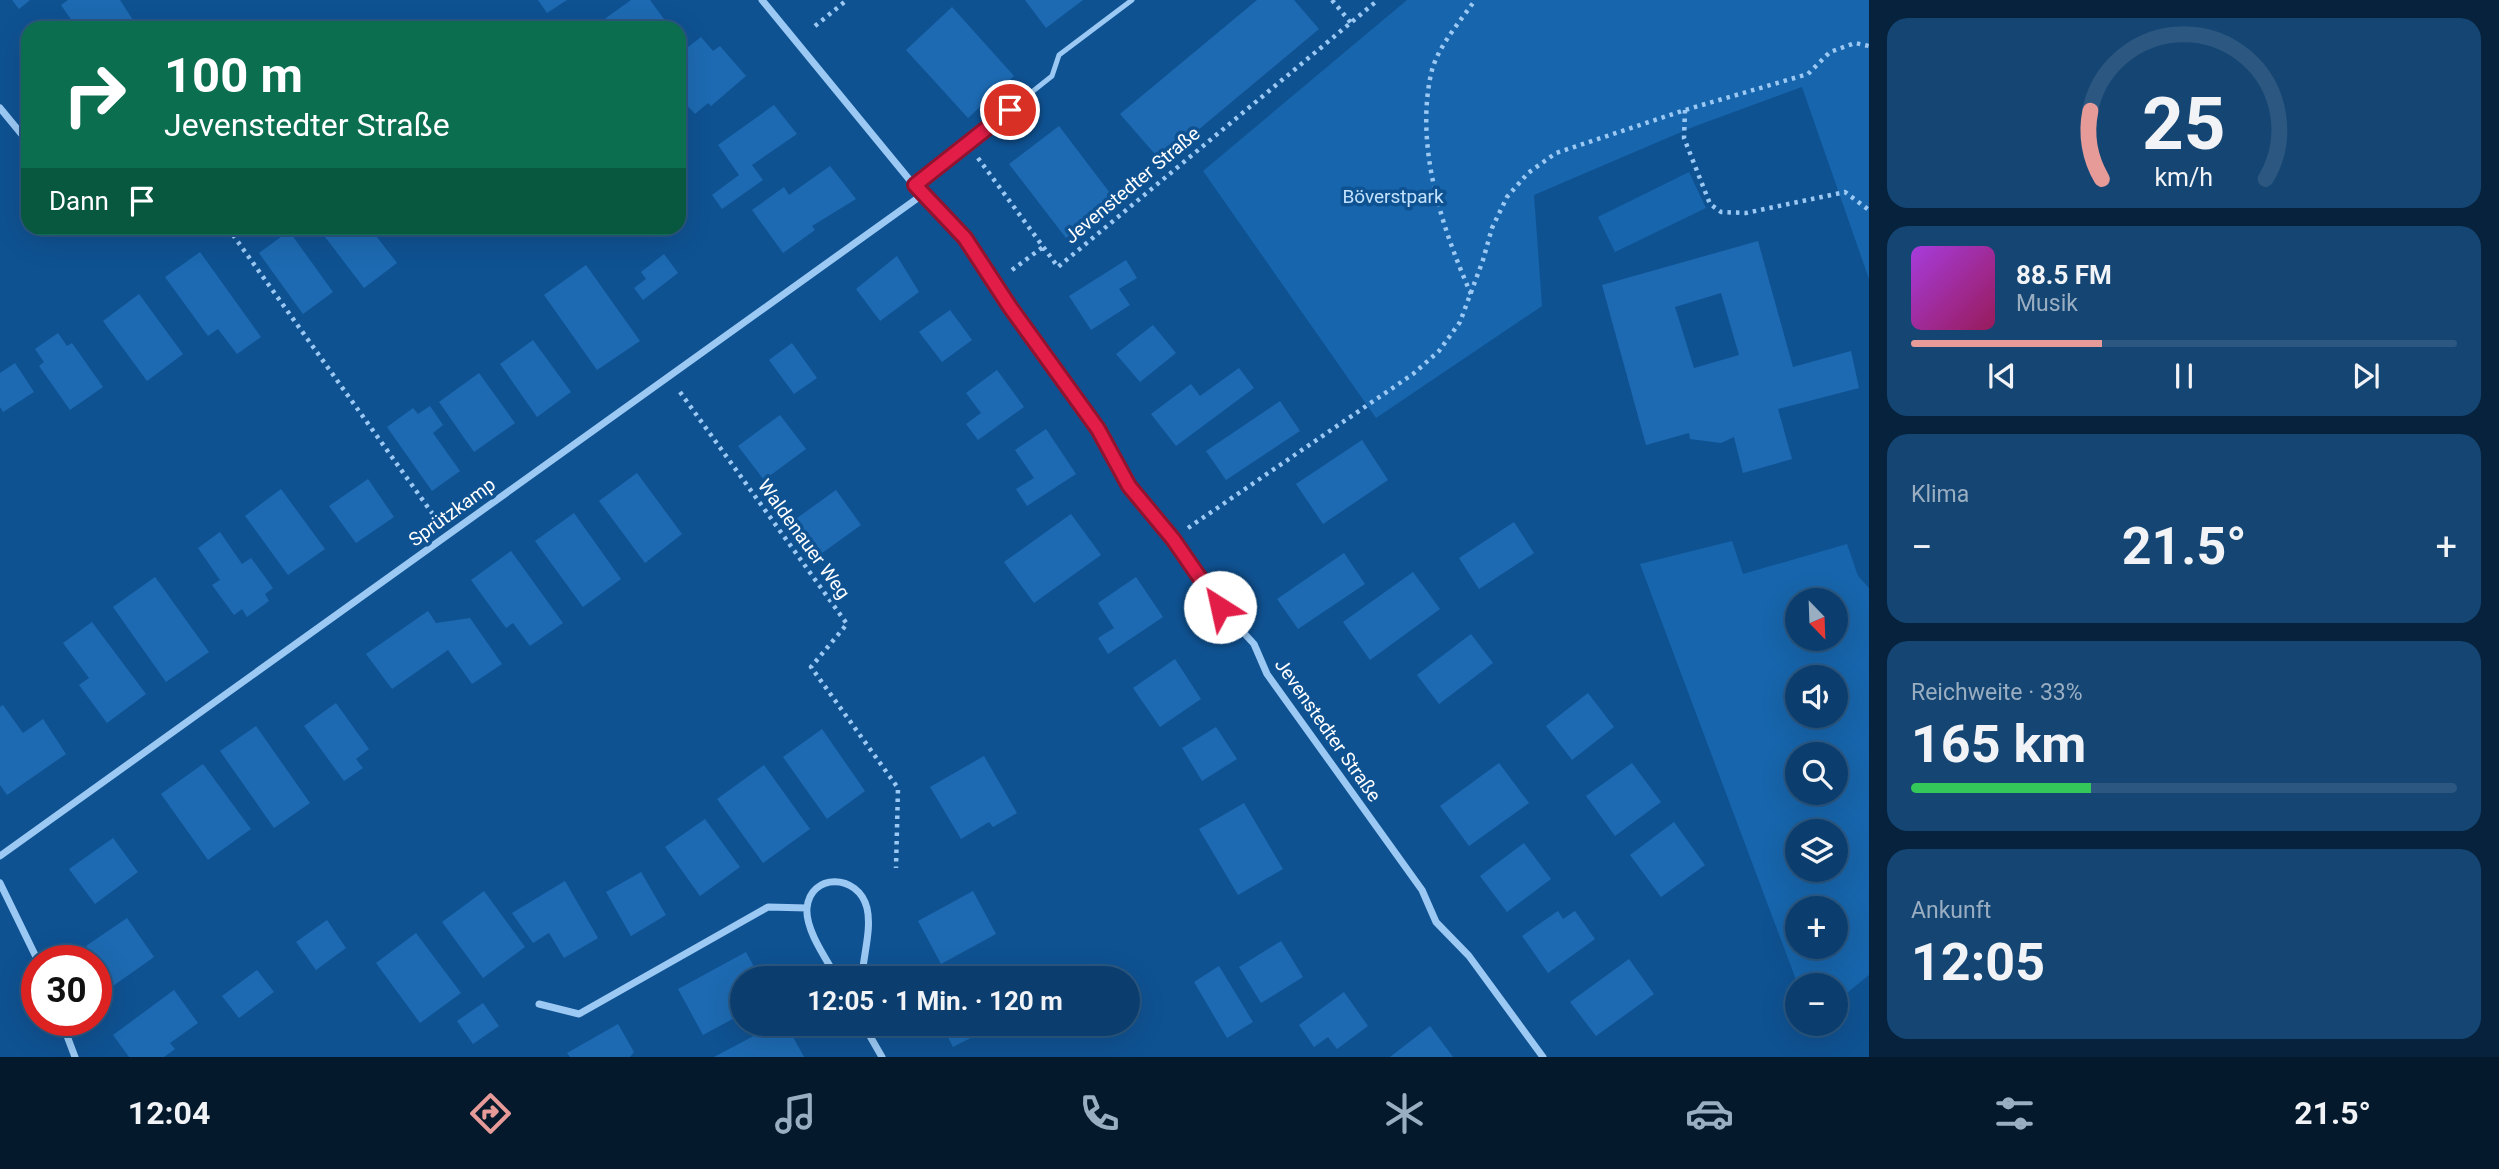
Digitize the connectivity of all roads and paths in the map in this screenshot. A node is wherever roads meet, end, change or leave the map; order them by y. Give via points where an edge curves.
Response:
1 (762, 0) edge
2 (847, 0) edge
3 (1132, 0) edge
4 (1332, 0) edge
5 (1378, 0) edge
6 (1475, 0) edge
7 (1351, 23) junction
8 (816, 26) dead end
9 (1869, 46) edge
10 (0, 108) edge
11 (1685, 110) junction
12 (21, 131) edge
13 (967, 144) junction
14 (915, 185) junction
15 (922, 195) junction
16 (1869, 210) edge
17 (233, 235) edge
18 (1043, 247) junction
19 (1012, 270) dead end
20 (1471, 294) junction
21 (669, 377) junction
22 (448, 535) junction
23 (1173, 539) junction
24 (0, 856) edge
25 (896, 868) dead end
26 (0, 883) edge
27 (807, 908) junction
28 (31, 945) edge
29 (831, 966) edge
30 (863, 966) edge
31 (539, 1004) dead end
32 (67, 1036) edge
33 (870, 1036) edge
34 (75, 1057) edge
35 (882, 1057) edge
36 (1544, 1057) edge

1 - 14 street, Jevenstedter Straße
2 - 8 path
3 - 13 lane via 1059,55 1052,76
4 - 7 path
5 - 7 path
6 - 20 path via 1431,72 1427,106 1442,220
7 - 18 path, Jevenstedter Straße via 1058,267
9 - 11 path via 1856,43 1830,51 1808,74
10 - 12 street
11 - 16 path via 1684,138 1710,204 1721,212 1746,213 1845,192
11 - 20 path via 1556,153 1528,173 1507,197 1492,228
13 - 14 lane
13 - 18 path, Jevenstedter Straße
14 - 15 street, Jevenstedter Straße
15 - 21 street, Sprützkamp
15 - 23 street, Jevenstedter Straße via 965,238 1098,429 1129,486
17 - 22 path
18 - 19 path
20 - 23 path via 1460,322 1413,374
21 - 22 street, Sprützkamp
21 - 25 path, Waldenauer Weg via 846,624 811,667 898,788
22 - 24 street, Sprützkamp
23 - 36 street, Jevenstedter Straße via 1220,607 1254,644 1267,674 1422,890 1436,922 1469,956
26 - 28 street
27 - 29 street via 810,926
27 - 30 street via 824,884 839,880 853,885 863,896 868,922
27 - 31 street via 768,907 579,1014
32 - 34 street
33 - 35 street

